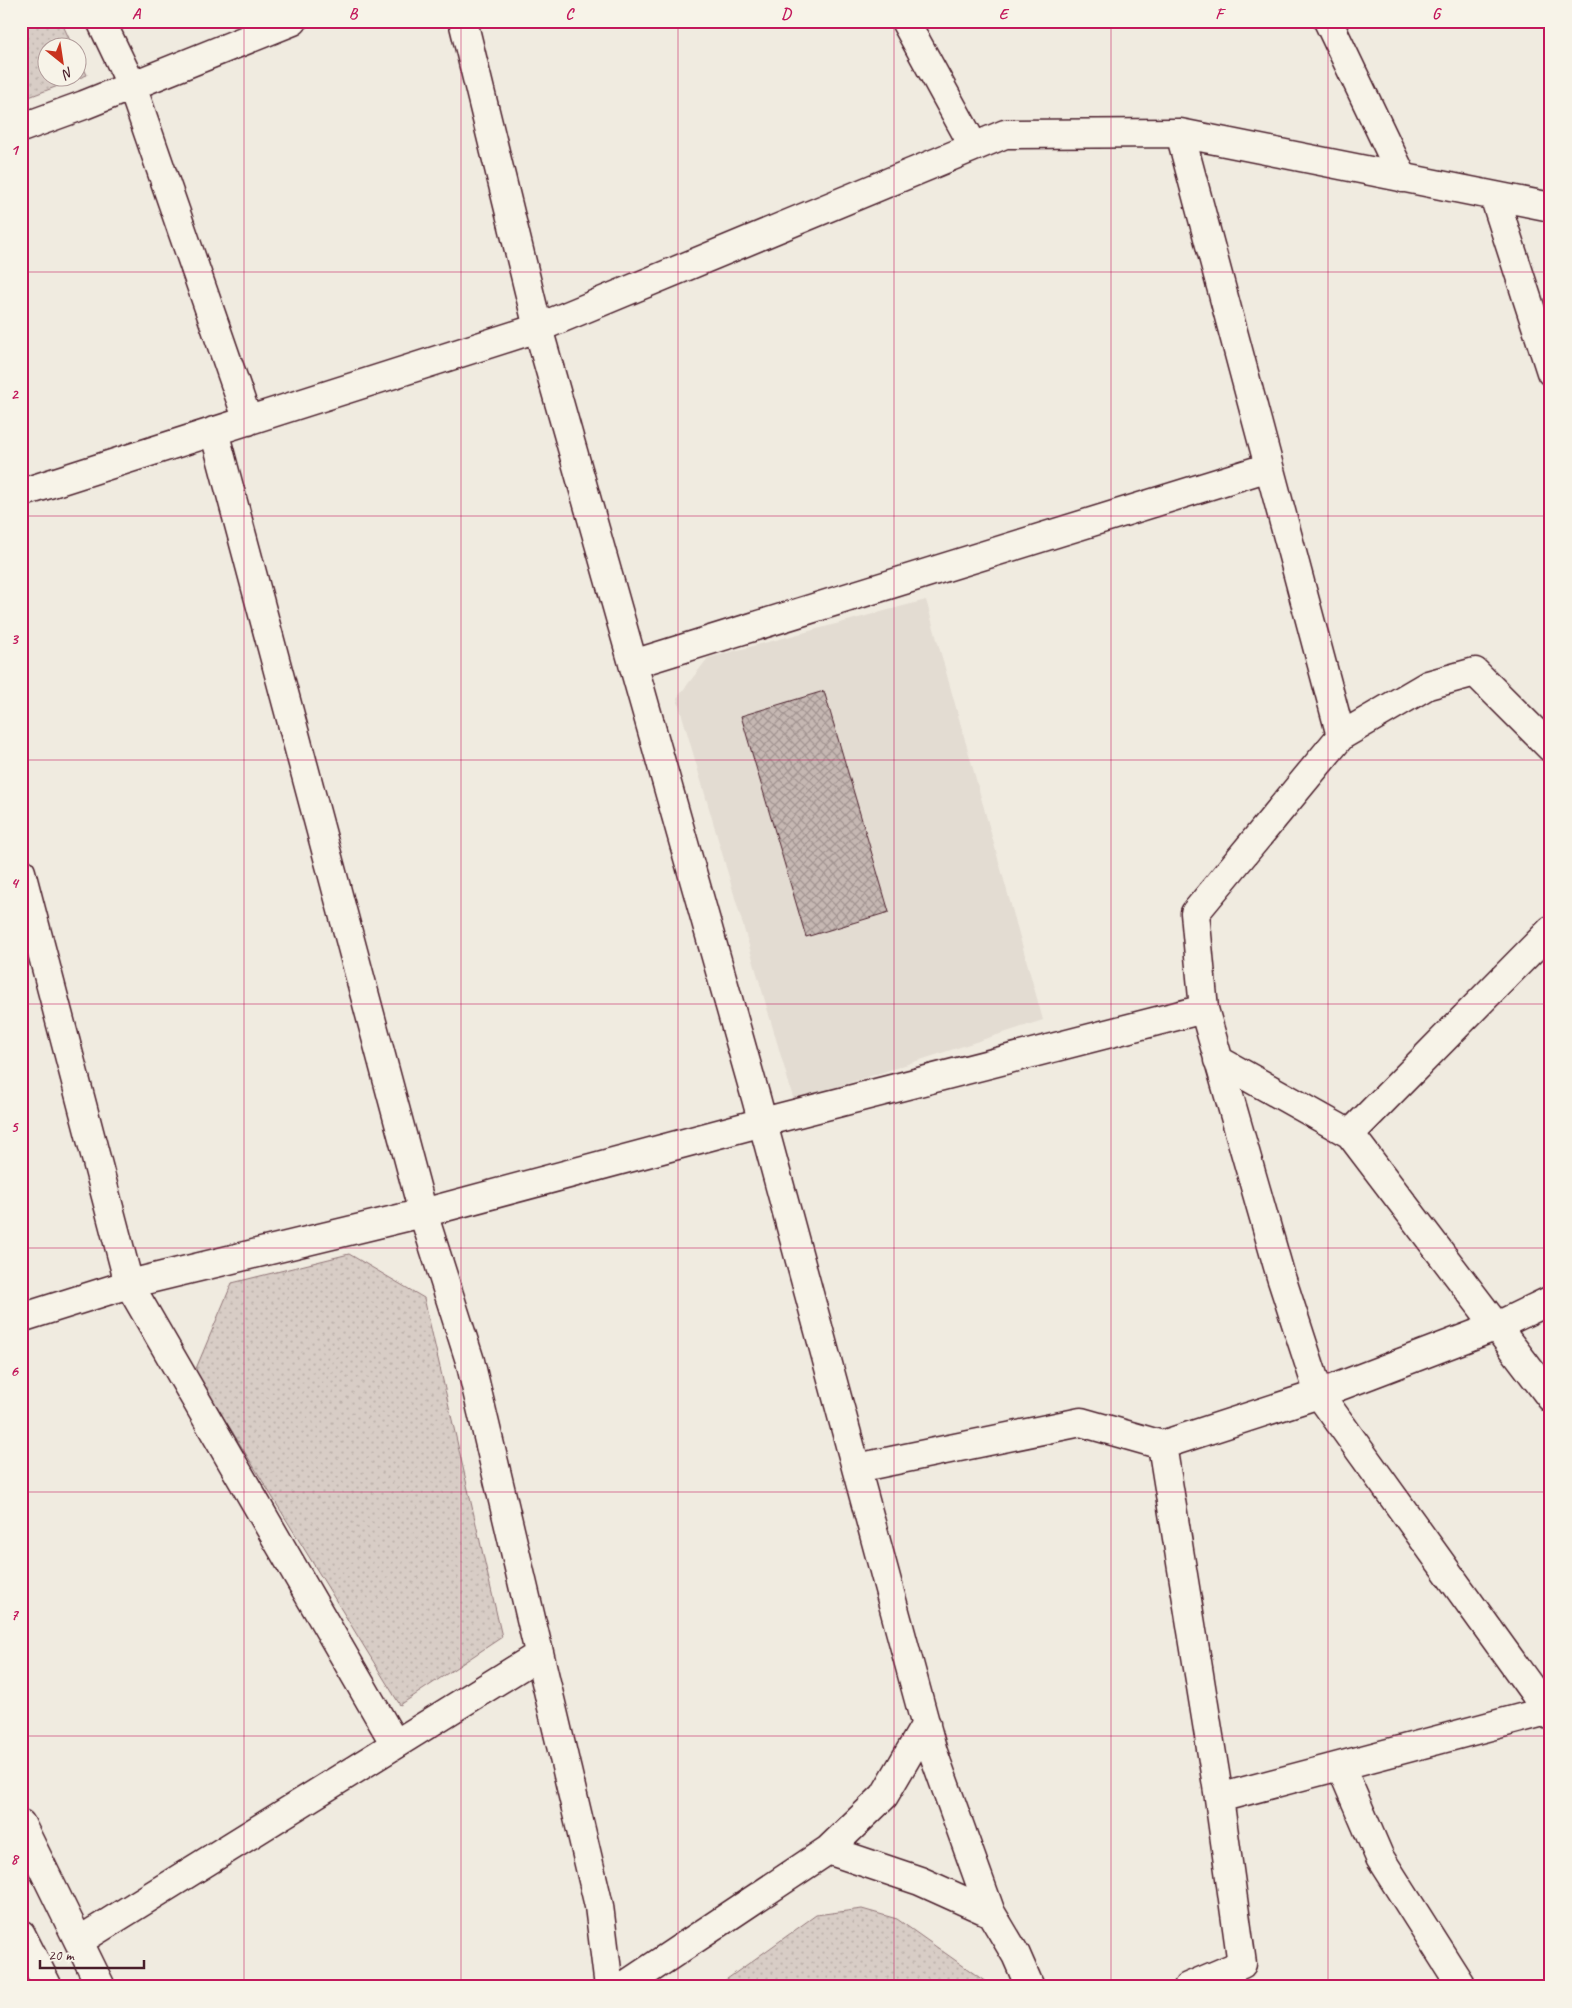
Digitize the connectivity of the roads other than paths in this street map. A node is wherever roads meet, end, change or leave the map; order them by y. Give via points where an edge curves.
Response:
1 (101, 21) edge
2 (293, 21) edge
3 (462, 21) edge
4 (905, 21) edge
5 (1328, 21) edge
6 (132, 86) junction
7 (21, 128) edge
8 (1180, 132) junction
9 (974, 147) junction
10 (1403, 178) junction
11 (1494, 196) junction
12 (1551, 208) edge
13 (538, 328) junction
14 (1551, 372) edge
15 (248, 421) junction
16 (214, 431) junction
17 (1269, 467) junction
18 (21, 493) edge
19 (633, 664) junction
20 (1341, 736) junction
21 (1551, 748) edge
22 (21, 872) edge
23 (1551, 930) edge
24 (1204, 1009) junction
25 (1218, 1060) junction
26 (763, 1122) junction
27 (1350, 1134) junction
28 (423, 1213) junction
29 (129, 1284) junction
30 (1551, 1300) edge
31 (21, 1318) edge
32 (1497, 1326) junction
33 (1319, 1394) junction
34 (1551, 1398) edge
35 (1162, 1445) junction
36 (856, 1468) junction
37 (539, 1655) junction
38 (1549, 1713) edge
39 (926, 1724) junction
40 (395, 1744) junction
41 (1341, 1767) junction
42 (1219, 1798) junction
43 (21, 1824) edge
44 (828, 1850) junction
45 (991, 1913) junction
46 (21, 1934) edge
47 (79, 1941) junction
48 (48, 1987) edge
49 (101, 1987) edge
50 (609, 1987) edge
51 (623, 1987) edge
52 (1030, 1987) edge
53 (1188, 1987) edge
54 (1462, 1987) edge

1 - 6 street
2 - 6 street
3 - 13 street
4 - 9 street
5 - 10 street
6 - 7 street
6 - 15 street
8 - 9 street via 1005,134
8 - 10 street
8 - 17 street
9 - 13 street
10 - 11 street
11 - 12 street
11 - 14 street
13 - 15 street
13 - 19 street
15 - 16 street
16 - 18 street
16 - 28 street
17 - 19 street
17 - 20 street
19 - 26 street
20 - 21 street via 1428,685 1474,672
20 - 24 street via 1195,913
22 - 29 street
23 - 27 street
24 - 25 street
24 - 26 street
25 - 27 street
25 - 33 street via 1281,1277
26 - 28 street
26 - 36 street
27 - 32 street
28 - 29 street
28 - 37 street via 470,1361
29 - 31 street
29 - 40 street
30 - 32 street
32 - 33 street
32 - 34 street
33 - 35 street
33 - 38 street
35 - 36 street via 1081,1422
35 - 42 street
36 - 39 street
37 - 40 street
37 - 50 street via 599,1906
38 - 41 street
39 - 44 street via 884,1796
39 - 45 street
40 - 47 street
41 - 42 street
41 - 54 street via 1380,1858
42 - 53 street via 1242,1964
43 - 47 street
44 - 45 street via 920,1881
44 - 51 street
45 - 52 street via 1016,1955
46 - 48 street
47 - 49 street

